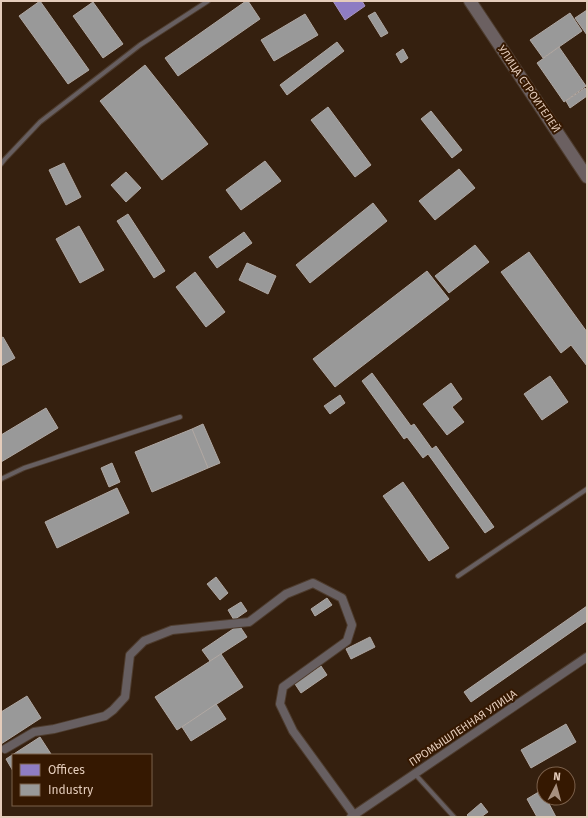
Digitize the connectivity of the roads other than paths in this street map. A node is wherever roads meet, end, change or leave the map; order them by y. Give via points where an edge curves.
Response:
1 (208, 1) edge
2 (470, 1) edge
3 (1, 155) edge
4 (5, 159) junction
5 (1, 164) edge
6 (587, 177) edge
7 (180, 417) dead end
8 (1, 479) edge
9 (587, 489) edge
10 (458, 576) dead end
11 (587, 657) edge
12 (5, 749) dead end
13 (415, 774) junction
14 (352, 816) edge
15 (454, 817) edge

1 - 4 lane via 140,45 40,122
2 - 6 main road, УЛИЦА СТРОИТЕЛЕЙ
3 - 4 lane
4 - 5 lane
7 - 8 lane via 24,468
9 - 10 lane
11 - 13 street, ПРОМЫШЛЕННАЯ УЛИЦА
12 - 14 street via 34,732 105,716 113,710 125,697 130,655 144,641 172,630 249,622 286,594 313,584 342,598 352,625 347,641 283,687 280,704 293,731
13 - 14 street, ПРОМЫШЛЕННАЯ УЛИЦА
13 - 15 lane

